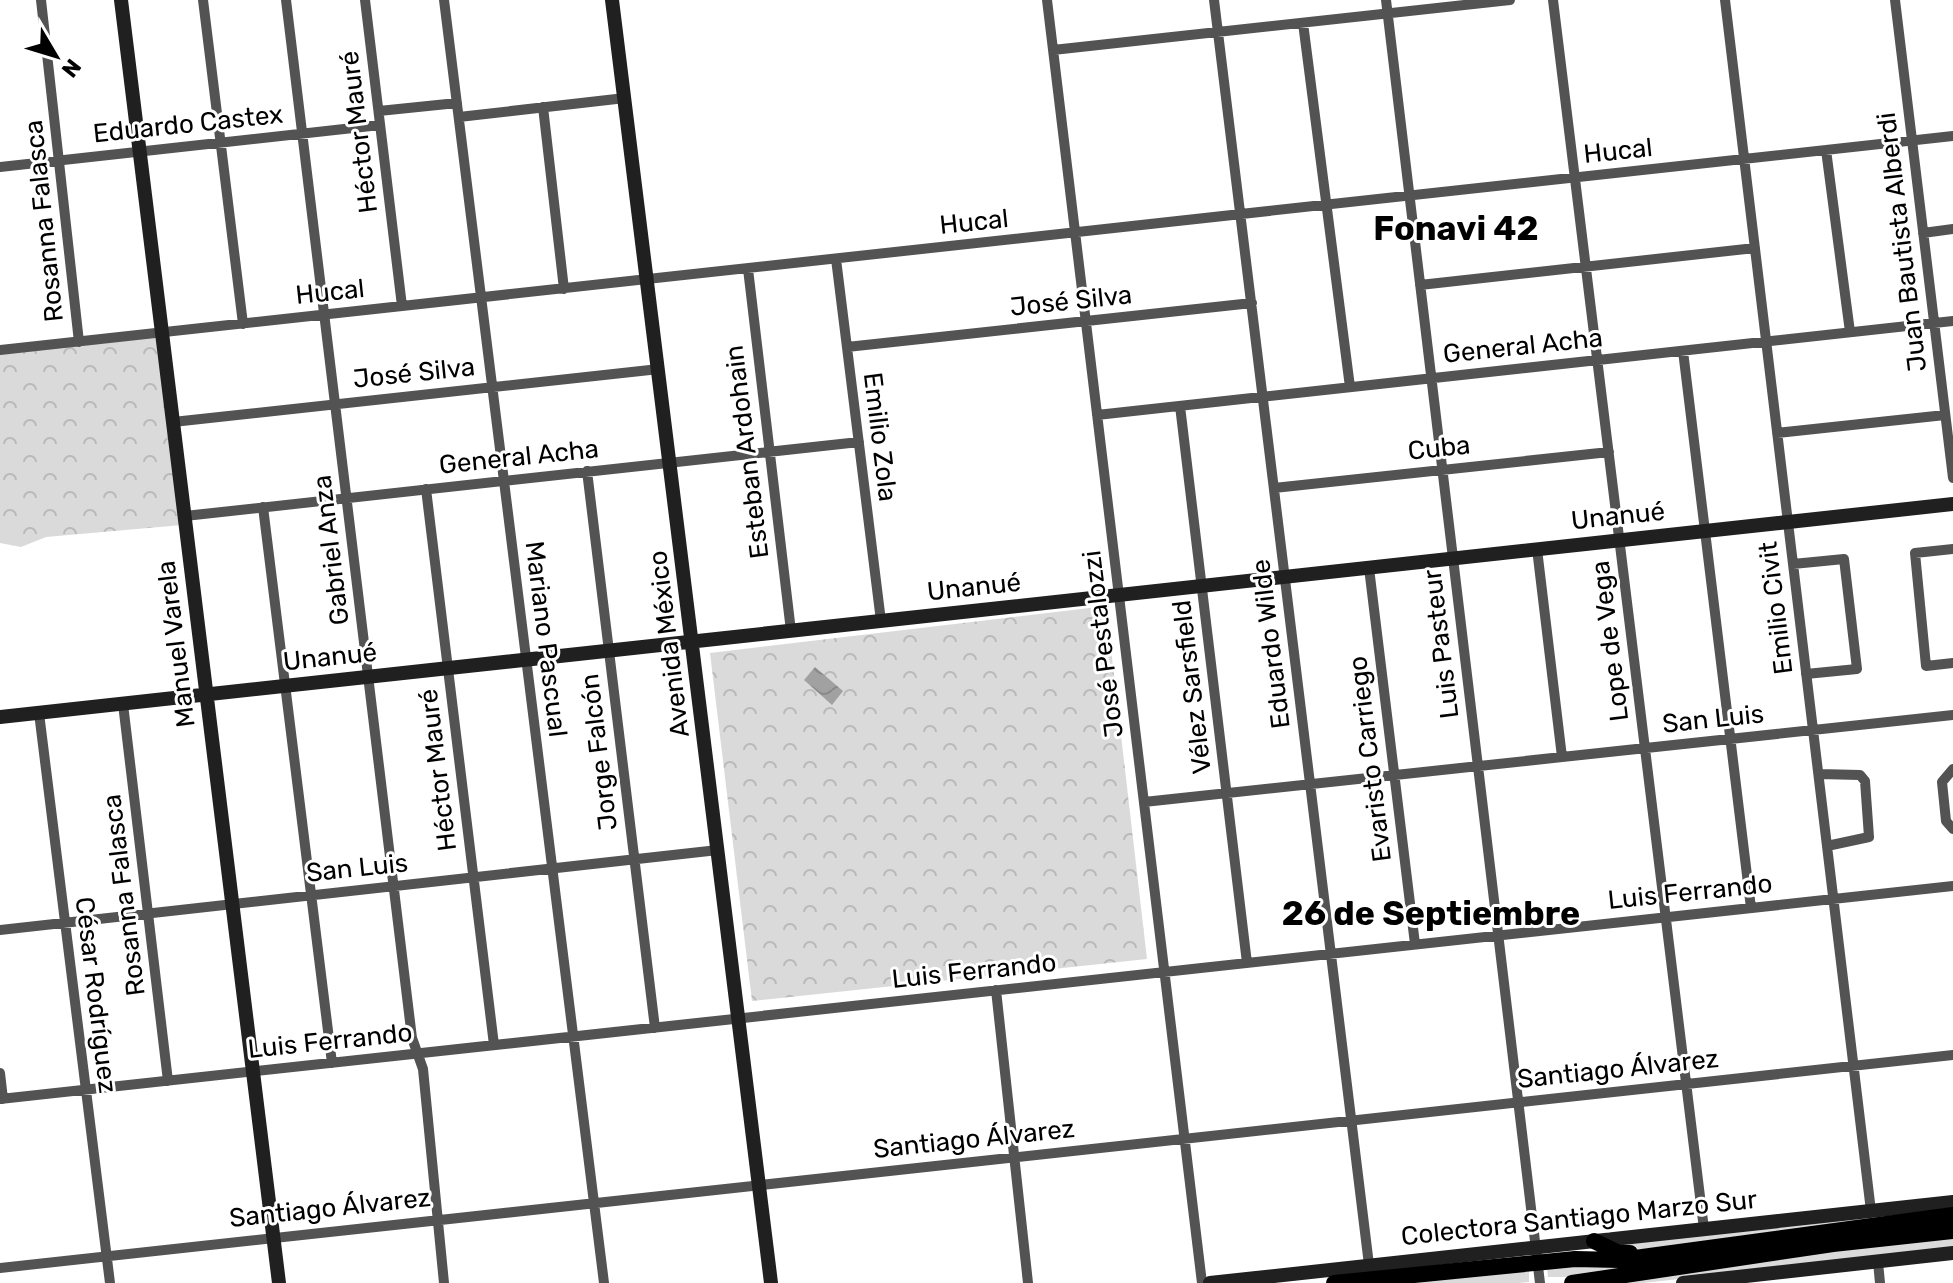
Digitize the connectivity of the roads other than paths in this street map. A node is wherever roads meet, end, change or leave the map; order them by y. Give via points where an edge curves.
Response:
1 (41, 0) edge
2 (121, 0) edge
3 (203, 0) edge
4 (286, 0) edge
5 (365, 0) edge
6 (444, 0) edge
7 (612, 0) edge
8 (1047, 0) edge
9 (1214, 0) edge
10 (1386, 0) edge
11 (1510, 0) edge
12 (1553, 0) edge
13 (1725, 0) edge
14 (1895, 0) edge
15 (1387, 14) junction
16 (1303, 23) junction
17 (1218, 32) junction
18 (1053, 50) junction
19 (625, 98) junction
20 (457, 103) junction
21 (543, 107) junction
22 (379, 111) junction
23 (459, 117) junction
24 (380, 125) junction
25 (302, 134) junction
26 (1953, 136) edge
27 (1912, 141) junction
28 (221, 143) junction
29 (1826, 150) junction
30 (140, 151) junction
31 (1744, 159) junction
32 (59, 160) junction
33 (0, 167) edge
34 (1575, 178) junction
35 (1409, 196) junction
36 (1326, 205) junction
37 (1241, 215) junction
38 (1953, 229) edge
39 (1075, 233) junction
40 (1923, 233) junction
41 (1755, 248) junction
42 (836, 259) junction
43 (1586, 267) junction
44 (748, 269) junction
45 (648, 279) junction
46 (1420, 285) junction
47 (564, 289) junction
48 (481, 298) junction
49 (1252, 303) junction
50 (402, 306) junction
51 (324, 315) junction
52 (1086, 321) junction
53 (1953, 321) edge
54 (1934, 323) junction
55 (243, 324) junction
56 (1850, 332) junction
57 (162, 333) junction
58 (79, 342) junction
59 (1766, 342) junction
60 (847, 347) junction
61 (0, 350) edge
62 (1683, 351) junction
63 (1597, 360) junction
64 (659, 369) junction
65 (1431, 378) junction
66 (492, 387) junction
67 (1350, 387) junction
68 (1263, 397) junction
69 (335, 404) junction
70 (1180, 406) junction
71 (1097, 415) junction
72 (1945, 415) junction
73 (173, 422) junction
74 (1777, 433) junction
75 (859, 442) junction
76 (769, 451) junction
77 (1609, 452) junction
78 (670, 462) junction
79 (1442, 470) junction
80 (587, 471) junction
81 (1953, 478) edge
82 (504, 481) junction
83 (1274, 488) junction
84 (426, 489) junction
85 (346, 498) junction
86 (1953, 504) edge
87 (263, 507) junction
88 (185, 516) junction
89 (1788, 522) junction
90 (1705, 531) junction
91 (1619, 540) junction
92 (1537, 549) junction
93 (1953, 549) edge
94 (1453, 559) junction
95 (1793, 564) junction
96 (1369, 568) junction
97 (1285, 577) junction
98 (1202, 586) junction
99 (1119, 595) junction
100 (881, 621) junction
101 (791, 631) junction
102 (692, 641) junction
103 (609, 651) junction
104 (526, 660) junction
105 (1953, 663) edge
106 (448, 668) junction
107 (1806, 674) junction
108 (368, 677) junction
109 (286, 686) junction
110 (207, 695) junction
111 (123, 704) junction
112 (39, 713) junction
113 (1953, 715) edge
114 (0, 717) edge
115 (1813, 730) junction
116 (1730, 739) junction
117 (1645, 748) junction
118 (1562, 757) junction
119 (1478, 766) junction
120 (1953, 769) edge
121 (1819, 774) junction
122 (1394, 775) junction
123 (1310, 784) junction
124 (1227, 793) junction
125 (1144, 802) junction
126 (1953, 829) edge
127 (1827, 846) junction
128 (718, 850) junction
129 (635, 859) junction
130 (552, 868) junction
131 (473, 877) junction
132 (394, 886) junction
133 (1953, 886) edge
134 (311, 895) junction
135 (1834, 899) junction
136 (232, 904) junction
137 (1751, 908) junction
138 (148, 914) junction
139 (1666, 917) junction
140 (65, 923) junction
141 (0, 930) edge
142 (1498, 935) junction
143 (1415, 944) junction
144 (1331, 954) junction
145 (1247, 963) junction
146 (1164, 972) junction
147 (996, 990) junction
148 (738, 1018) junction
149 (655, 1028) junction
150 (573, 1037) junction
151 (494, 1045) junction
152 (418, 1054) junction
153 (1953, 1055) edge
154 (332, 1063) junction
155 (1854, 1066) junction
156 (253, 1072) junction
157 (0, 1073) edge
158 (168, 1081) junction
159 (1686, 1084) junction
160 (86, 1090) junction
161 (2, 1099) edge
162 (1518, 1102) junction
163 (1351, 1120) junction
164 (1184, 1138) junction
165 (1014, 1156) junction
166 (759, 1184) junction
167 (594, 1202) junction
168 (1953, 1202) edge
169 (1871, 1211) junction
170 (1953, 1215) edge
171 (438, 1218) junction
172 (1704, 1229) junction
173 (1953, 1231) edge
174 (273, 1237) junction
175 (1594, 1241) junction
176 (1696, 1251) junction
177 (1953, 1253) edge
178 (1537, 1255) junction
179 (107, 1256) junction
180 (1878, 1262) junction
181 (0, 1268) edge
182 (1370, 1275) edge
183 (1708, 1282) edge
184 (110, 1283) edge
185 (279, 1283) edge
186 (444, 1283) edge
187 (604, 1283) edge
188 (771, 1283) edge
189 (1028, 1283) edge
190 (1202, 1283) edge
191 (1210, 1283) edge
192 (1334, 1283) edge
193 (1540, 1283) edge
194 (1572, 1283) edge
195 (1683, 1283) edge
196 (1880, 1283) edge

1 - 32 street, Rosanna Falasca
2 - 30 street, Manuel Varela
3 - 28 street
4 - 25 street, Gabriel Anza
5 - 22 street, Héctor Mauré
6 - 20 street, Mariano Pascual
7 - 19 street, Avenida México
8 - 18 street, José Pestalozzi
9 - 17 street, Eduardo Wilde
10 - 15 street, Luis Pasteur
11 - 15 street
12 - 34 street, Lope de Vega
13 - 31 street, Emilio Civit
14 - 27 street, Juan Bautista Alberdi
15 - 16 street
15 - 35 street, Luis Pasteur
16 - 17 street
16 - 36 street
17 - 18 street
17 - 37 street, Eduardo Wilde
18 - 39 street, José Pestalozzi
19 - 21 street
19 - 45 street, Avenida México
20 - 22 street
20 - 23 street, Mariano Pascual
21 - 23 street
21 - 47 street
22 - 24 street, Héctor Mauré
23 - 48 street, Mariano Pascual
24 - 25 street, Eduardo Castex
24 - 50 street, Héctor Mauré
25 - 28 street, Eduardo Castex
25 - 51 street, Gabriel Anza
26 - 27 street, Hucal
27 - 29 street, Hucal
27 - 40 street, Juan Bautista Alberdi
28 - 30 street, Eduardo Castex
28 - 55 street
29 - 31 street, Hucal
29 - 56 street
30 - 32 street, Eduardo Castex
30 - 57 street, Manuel Varela
31 - 34 street, Hucal
31 - 41 street, Emilio Civit
32 - 33 street, Eduardo Castex
32 - 58 street, Rosanna Falasca
34 - 35 street, Hucal
34 - 43 street, Lope de Vega
35 - 36 street, Hucal
35 - 46 street, Luis Pasteur
36 - 37 street, Hucal
36 - 67 street
37 - 39 street, Hucal
37 - 49 street, Eduardo Wilde
38 - 40 street
39 - 42 street, Hucal
39 - 52 street, José Pestalozzi
40 - 54 street, Juan Bautista Alberdi
41 - 43 street
41 - 59 street, Emilio Civit
42 - 44 street, Hucal
42 - 60 street, Emilio Zola
43 - 46 street
43 - 63 street, Lope de Vega
44 - 45 street, Hucal
44 - 76 street, Esteban Ardohain
45 - 47 street, Hucal
45 - 64 street, Avenida México
46 - 65 street, Luis Pasteur
47 - 48 street, Hucal
48 - 50 street, Hucal
48 - 66 street, Mariano Pascual
49 - 52 street, José Silva
49 - 68 street, Eduardo Wilde
50 - 51 street, Hucal
51 - 55 street, Hucal
51 - 69 street, Gabriel Anza
52 - 60 street, José Silva
52 - 71 street, José Pestalozzi
53 - 54 street, General Acha
54 - 56 street, General Acha
54 - 72 street, Juan Bautista Alberdi
55 - 57 street, Hucal
56 - 59 street, General Acha
57 - 58 street, Hucal
57 - 73 street, Manuel Varela
58 - 61 street, Hucal
59 - 62 street, General Acha
59 - 74 street, Emilio Civit
60 - 75 street, Emilio Zola
62 - 63 street, General Acha
62 - 90 street
63 - 65 street, General Acha
63 - 77 street, Lope de Vega
64 - 66 street, José Silva
64 - 78 street, Avenida México
65 - 67 street, General Acha
65 - 79 street, Luis Pasteur
66 - 69 street, José Silva
66 - 82 street, Mariano Pascual
67 - 68 street, General Acha
68 - 70 street, General Acha
68 - 83 street, Eduardo Wilde
69 - 73 street, José Silva
69 - 85 street, Gabriel Anza
70 - 71 street, General Acha
70 - 98 street, Vélez Sarsfield
71 - 99 street, José Pestalozzi
72 - 74 street
72 - 81 street, Juan Bautista Alberdi
73 - 88 street, Manuel Varela
74 - 89 street, Emilio Civit
75 - 76 street, General Acha
75 - 100 street, Emilio Zola
76 - 78 street, General Acha
76 - 101 street, Esteban Ardohain
77 - 79 street, Cuba
77 - 91 street, Lope de Vega
78 - 80 street, General Acha
78 - 102 street, Avenida México
79 - 83 street, Cuba
79 - 94 street, Luis Pasteur
80 - 82 street, General Acha
80 - 103 street, Jorge Falcón
82 - 84 street, General Acha
82 - 104 street, Mariano Pascual
83 - 97 street, Eduardo Wilde
84 - 85 street, General Acha
84 - 106 street, Héctor Mauré
85 - 87 street, General Acha
85 - 108 street, Gabriel Anza
86 - 89 street, Unanué
87 - 88 street, General Acha
87 - 109 street
88 - 110 street, Manuel Varela
89 - 90 street, Unanué
89 - 95 street, Emilio Civit
90 - 91 street, Unanué
90 - 116 street
91 - 92 street, Unanué
91 - 117 street, Lope de Vega
92 - 94 street, Unanué
92 - 118 street
93 - 105 street via 1915,553 1926,666
94 - 96 street, Unanué
94 - 119 street, Luis Pasteur
95 - 107 street, Emilio Civit
95 - 107 street via 1844,559 1856,653 1857,669
96 - 97 street, Unanué
96 - 122 street, Evaristo Carriego
97 - 98 street, Unanué
97 - 123 street, Eduardo Wilde
98 - 99 street, Unanué
98 - 124 street, Vélez Sarsfield
99 - 100 street, Unanué
99 - 125 street, José Pestalozzi
100 - 101 street, Unanué
101 - 102 street, Unanué
102 - 103 street, Unanué
102 - 128 street, Avenida México
103 - 104 street, Unanué
103 - 129 street, Jorge Falcón
104 - 106 street, Unanué
104 - 130 street, Mariano Pascual
106 - 108 street, Unanué
106 - 131 street, Héctor Mauré
107 - 115 street, Emilio Civit
108 - 109 street, Unanué
108 - 132 street, Gabriel Anza
109 - 110 street, Unanué
109 - 134 street
110 - 111 street, Unanué
110 - 136 street, Manuel Varela
111 - 112 street, Unanué
111 - 138 street, Rosanna Falasca
112 - 114 street, Unanué
112 - 140 street, César Rodríguez
113 - 115 street, San Luis
115 - 116 street, San Luis
115 - 121 street, Emilio Civit
116 - 117 street, San Luis
116 - 137 street
117 - 118 street, San Luis
117 - 139 street, Lope de Vega
118 - 119 street, San Luis
119 - 122 street, San Luis
119 - 142 street, Luis Pasteur
120 - 126 street via 1942,782 1946,821
121 - 127 street, Emilio Civit
121 - 127 street via 1860,775 1865,781 1869,837
122 - 123 street, San Luis
122 - 143 street, Evaristo Carriego
123 - 124 street, San Luis
123 - 144 street, Eduardo Wilde
124 - 125 street, San Luis
124 - 145 street, Vélez Sarsfield
125 - 146 street, José Pestalozzi
127 - 135 street, Emilio Civit
128 - 129 street, San Luis
128 - 148 street, Avenida México
129 - 130 street, San Luis
129 - 149 street, Jorge Falcón
130 - 131 street, San Luis
130 - 150 street, Mariano Pascual
131 - 132 street, San Luis
131 - 151 street, Héctor Mauré
132 - 134 street, San Luis
132 - 152 street, Gabriel Anza
133 - 135 street, Luis Ferrando
134 - 136 street, San Luis
134 - 154 street
135 - 137 street, Luis Ferrando
135 - 155 street, Emilio Civit
136 - 138 street, San Luis
136 - 156 street, Manuel Varela
137 - 139 street, Luis Ferrando
138 - 140 street, San Luis
138 - 158 street, Rosanna Falasca
139 - 142 street, Luis Ferrando
139 - 159 street, Lope de Vega
140 - 141 street, San Luis
140 - 160 street, César Rodríguez
142 - 143 street, Luis Ferrando
142 - 162 street, Luis Pasteur
143 - 144 street, Luis Ferrando
144 - 145 street, Luis Ferrando
144 - 163 street, Eduardo Wilde
145 - 146 street, Luis Ferrando
146 - 147 street, Luis Ferrando
146 - 164 street, José Pestalozzi
147 - 148 street, Luis Ferrando
147 - 165 street
148 - 149 street, Luis Ferrando
148 - 166 street, Avenida México
149 - 150 street, Luis Ferrando
150 - 151 street, Luis Ferrando
150 - 167 street, Mariano Pascual
151 - 152 street, Luis Ferrando
152 - 154 street, Luis Ferrando
152 - 171 street, Gabriel Anza
153 - 155 street, Santiago Álvarez
154 - 156 street, Luis Ferrando
155 - 159 street, Santiago Álvarez
155 - 169 street, Emilio Civit
156 - 158 street, Luis Ferrando
156 - 174 street, Manuel Varela
157 - 161 street
158 - 160 street, Luis Ferrando
159 - 162 street, Santiago Álvarez
159 - 172 street, Lope de Vega
160 - 161 street, Luis Ferrando
160 - 179 street, César Rodríguez
162 - 163 street, Santiago Álvarez
162 - 178 street, Luis Pasteur
163 - 164 street, Santiago Álvarez
163 - 182 street, Eduardo Wilde
164 - 165 street, Santiago Álvarez
164 - 190 street, José Pestalozzi
165 - 166 street, Santiago Álvarez
165 - 189 street
166 - 167 street, Santiago Álvarez
166 - 188 street, Avenida México
167 - 171 street, Santiago Álvarez
167 - 187 street, Mariano Pascual
168 - 169 street, Colectora Santiago Marzo Sur
169 - 172 street, Colectora Santiago Marzo Sur
170 - 176 main road
171 - 174 street, Santiago Álvarez
171 - 186 street, Gabriel Anza
172 - 175 street, Colectora Santiago Marzo Sur
173 - 194 main road
174 - 179 street, Santiago Álvarez
174 - 185 street, Manuel Varela
175 - 176 main road via 1624,1254
175 - 178 street, Colectora Santiago Marzo Sur
176 - 178 main road via 1616,1260
177 - 180 street
178 - 182 main road
178 - 193 street, Luis Pasteur
179 - 181 street, Santiago Álvarez
179 - 184 street, César Rodríguez
180 - 183 street
180 - 196 street
182 - 191 street, Colectora Santiago Marzo Sur
182 - 192 main road
183 - 195 street

